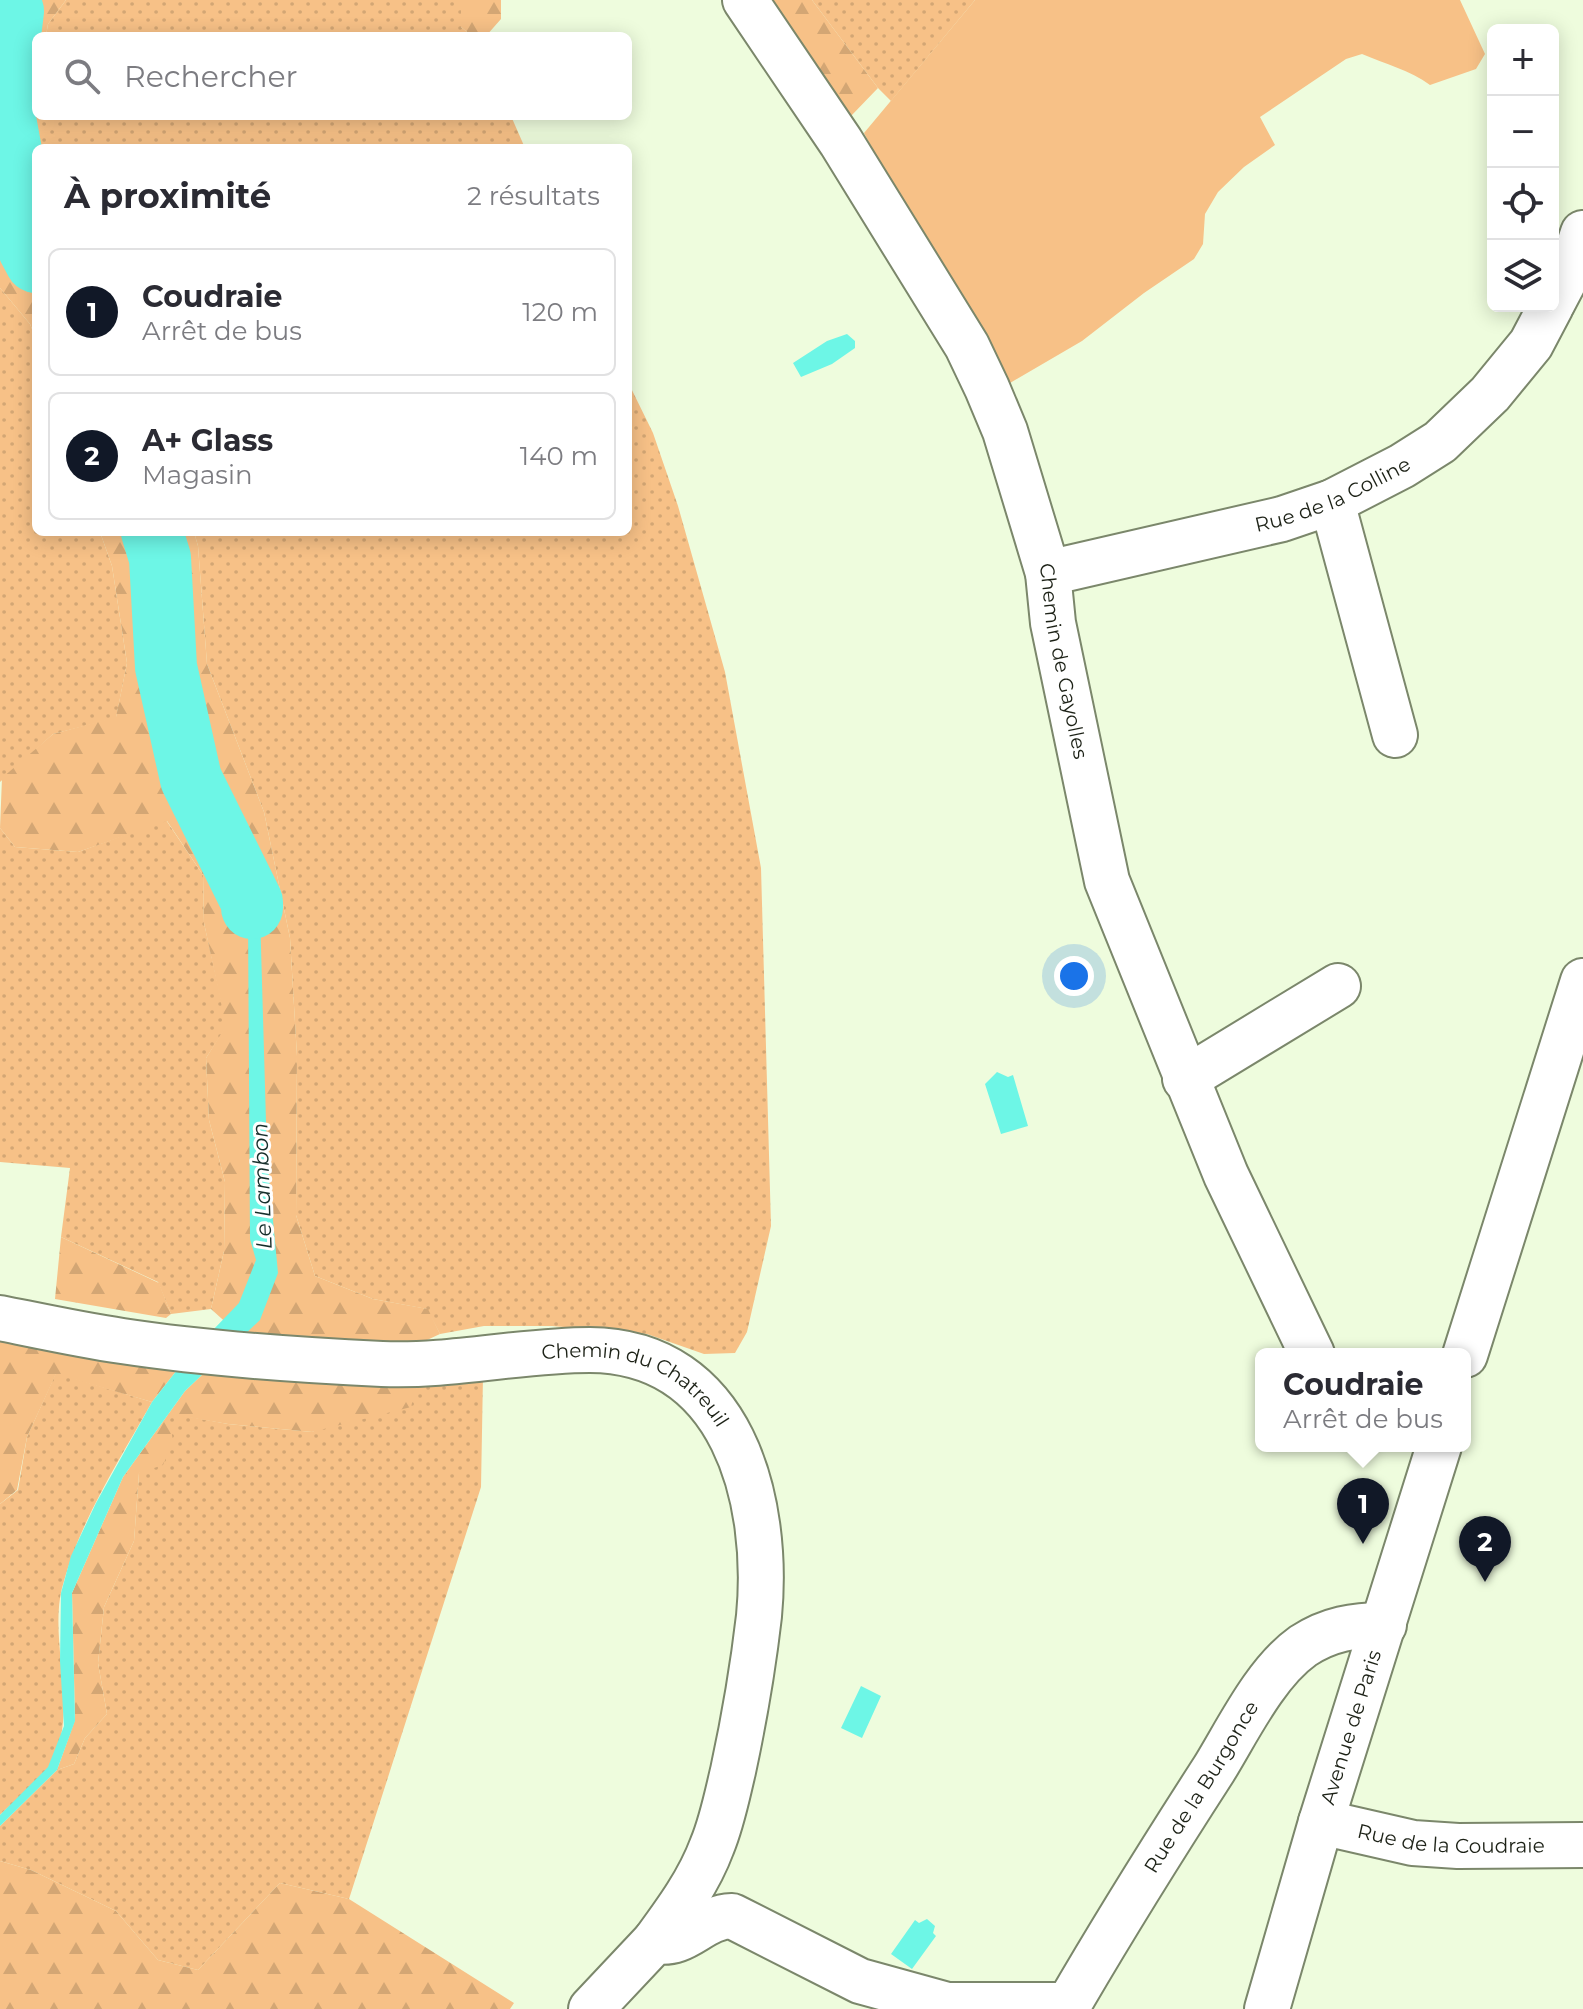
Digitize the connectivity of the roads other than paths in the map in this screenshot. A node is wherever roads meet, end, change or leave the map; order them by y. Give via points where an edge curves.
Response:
1 (745, 0) edge
2 (1583, 233) edge
3 (1559, 291) edge
4 (1548, 312) edge
5 (1332, 502) junction
6 (1048, 573) junction
7 (1395, 735) dead end
8 (1583, 981) edge
9 (1338, 986) dead end
10 (1185, 1079) junction
11 (0, 1318) edge
12 (1309, 1348) edge
13 (1467, 1348) edge
14 (1433, 1452) edge
15 (1384, 1625) junction
16 (1321, 1822) junction
17 (1583, 1845) edge
18 (655, 1941) junction
19 (1067, 2007) edge
20 (591, 2009) edge
21 (1267, 2009) edge

1 - 6 street, Chemin de Gayolles via 841,142 967,346 1005,431
2 - 3 street, Rue de la Colline
4 - 5 street, Rue de la Colline via 1531,344 1490,394 1440,442
5 - 6 street, Rue de la Colline via 1282,519
5 - 7 street
6 - 10 street, Chemin de Gayolles via 1053,623 1107,881
8 - 13 street
9 - 10 street
10 - 12 street, Chemin de Gayolles
11 - 18 street, Chemin du Chatreuil via 121,1341 299,1361 387,1364 590,1350 626,1354 677,1375 713,1406 751,1489 762,1577 757,1627 735,1758 712,1847 688,1895
14 - 15 street, Avenue de Paris
15 - 16 street, Avenue de Paris
15 - 19 street, Rue de la Burgonce via 1339,1628 1302,1647 1269,1680
16 - 17 street, Rue de la Coudraie via 1413,1843
16 - 21 street, Avenue de Paris
18 - 19 street via 669,1944 710,1920 732,1916 860,1981 947,2005
18 - 20 street, Chemin du Chatreuil

